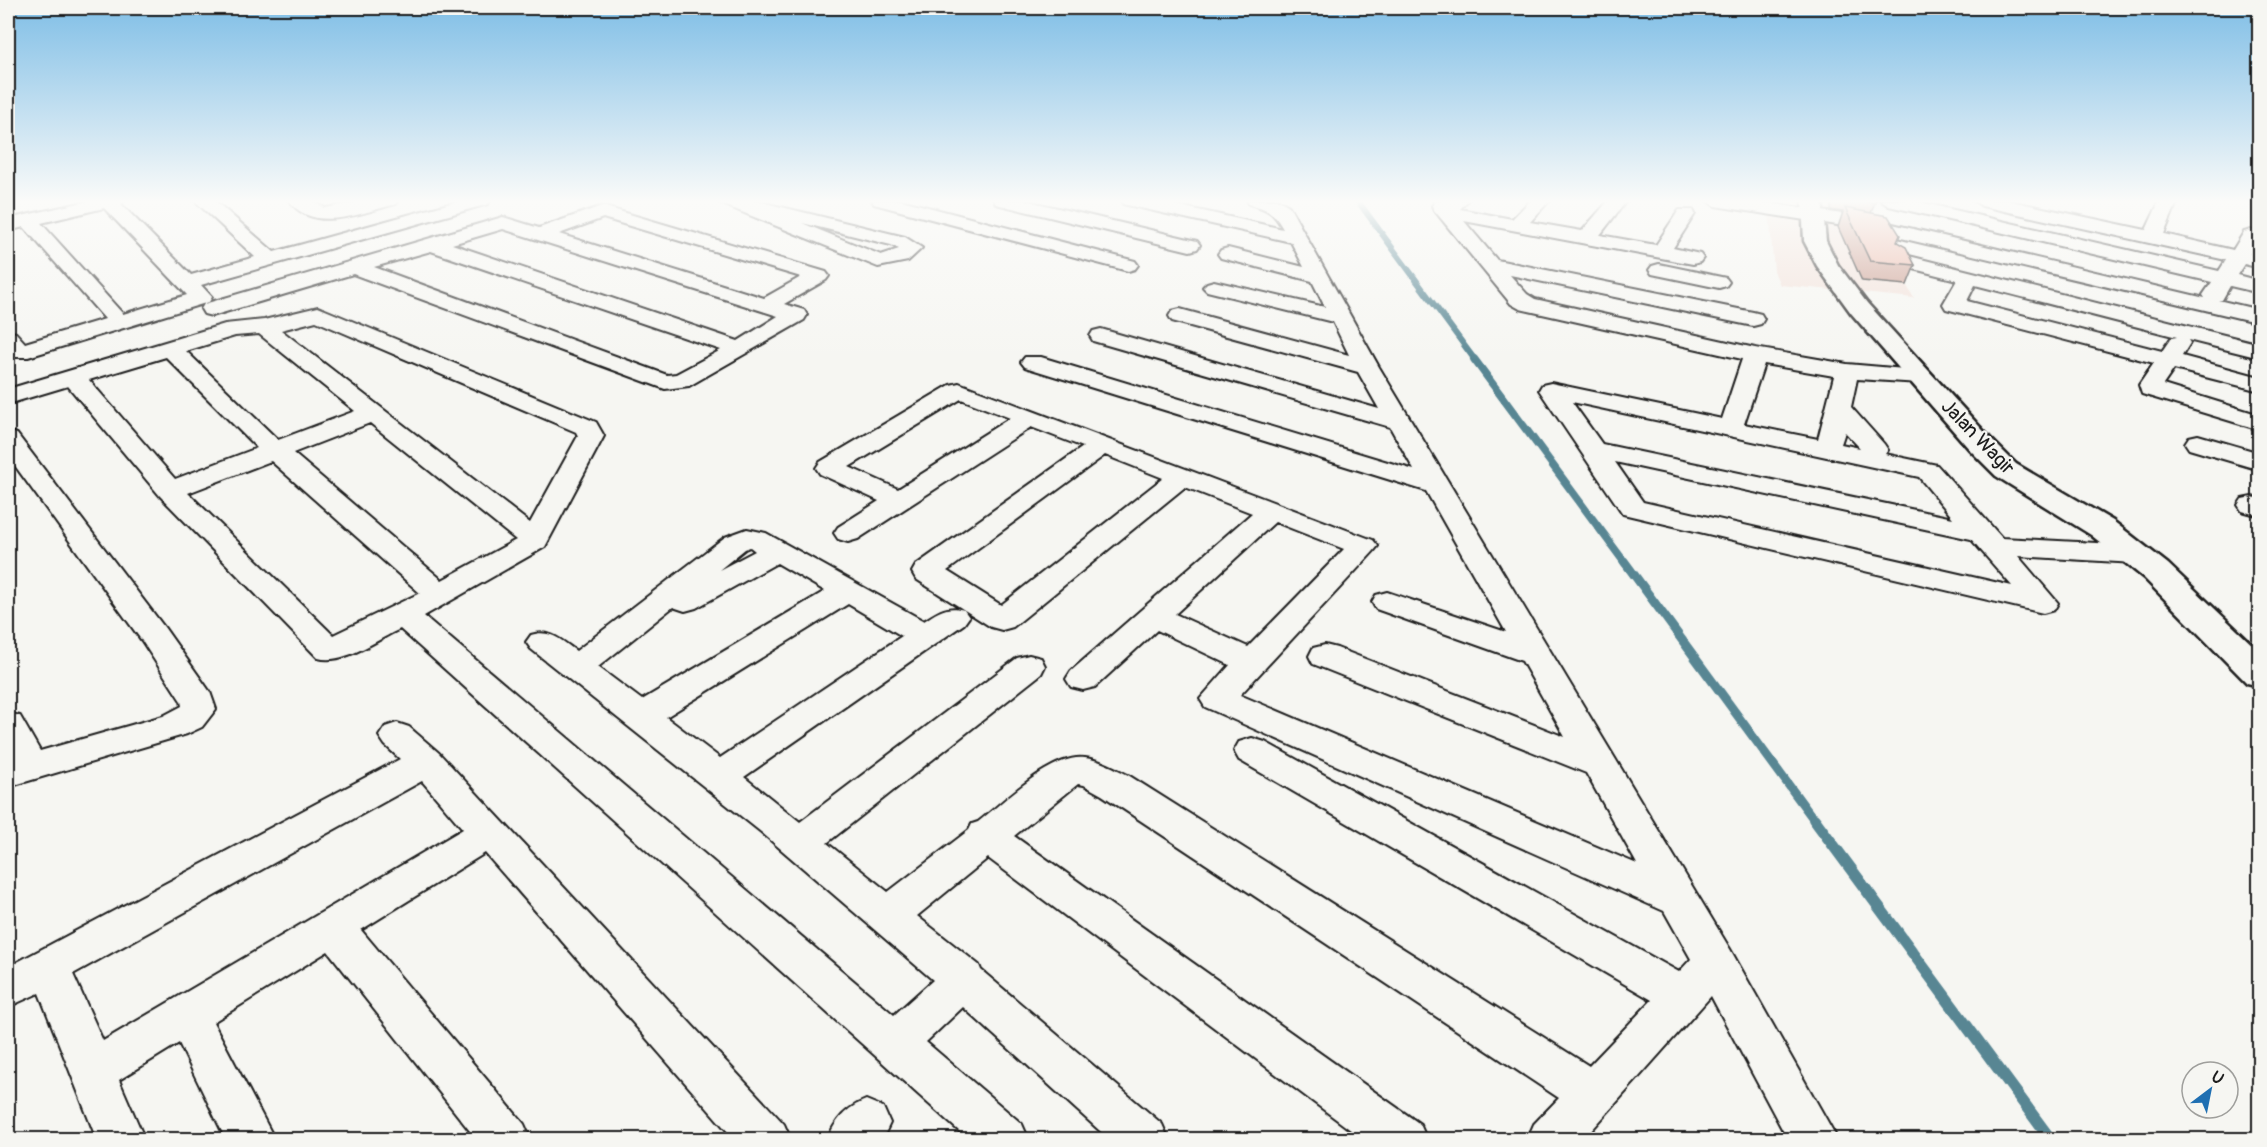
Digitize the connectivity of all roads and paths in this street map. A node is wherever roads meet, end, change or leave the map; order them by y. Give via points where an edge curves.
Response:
1 (58, 254) edge
2 (160, 254) edge
3 (264, 254) edge
4 (285, 254) edge
5 (399, 254) edge
6 (459, 254) edge
7 (603, 254) edge
8 (742, 254) edge
9 (860, 254) edge
10 (903, 254) edge
11 (1088, 254) edge
12 (1228, 254) dead end
13 (1306, 254) edge
14 (1481, 254) edge
15 (1571, 254) edge
16 (1669, 254) edge
17 (1822, 254) edge
18 (1993, 254) edge
19 (2118, 254) edge
20 (2226, 254) edge
21 (2239, 254) edge
22 (2237, 256) junction
23 (269, 258) junction
24 (1693, 258) dead end
25 (1901, 260) edge
26 (2259, 262) edge
27 (1128, 264) dead end
28 (1491, 265) junction
29 (354, 267) junction
30 (1320, 277) junction
31 (1970, 277) junction
32 (2223, 278) junction
33 (1719, 282) dead end
34 (1214, 286) dead end
35 (2259, 287) edge
36 (200, 296) junction
37 (2208, 304) junction
38 (767, 305) junction
39 (1180, 316) dead end
40 (2259, 317) edge
41 (1342, 318) junction
42 (1753, 319) dead end
43 (119, 322) junction
44 (264, 327) junction
45 (233, 329) junction
46 (2188, 331) junction
47 (1101, 336) dead end
48 (12, 348) edge
49 (170, 348) junction
50 (740, 349) junction
51 (2259, 351) edge
52 (1755, 355) junction
53 (1033, 362) dead end
54 (2164, 365) junction
55 (1367, 367) junction
56 (1847, 371) junction
57 (1920, 376) junction
58 (73, 377) junction
59 (2259, 384) edge
60 (8, 398) edge
61 (1838, 408) junction
62 (373, 413) junction
63 (1029, 417) junction
64 (1734, 420) dead end
65 (1398, 422) junction
66 (2259, 423) edge
67 (8, 438) edge
68 (1830, 442) dead end
69 (2198, 443) dead end
70 (1101, 445) junction
71 (1593, 450) junction
72 (1875, 450) dead end
73 (275, 451) junction
74 (2259, 462) edge
75 (1182, 476) junction
76 (1438, 486) junction
77 (170, 490) junction
78 (898, 500) junction
79 (1271, 511) junction
80 (848, 533) dead end
81 (1987, 539) junction
82 (535, 540) junction
83 (2135, 554) junction
84 (846, 592) junction
85 (440, 594) junction
86 (1388, 602) dead end
87 (403, 615) junction
88 (953, 616) dead end
89 (1153, 616) junction
90 (925, 635) junction
91 (542, 642) dead end
92 (1533, 653) junction
93 (1325, 656) dead end
94 (1252, 662) junction
95 (1029, 666) dead end
96 (577, 667) junction
97 (2259, 674) edge
98 (1083, 679) dead end
99 (640, 717) junction
100 (8, 724) edge
101 (397, 736) dead end
102 (1252, 751) dead end
103 (426, 762) junction
104 (1599, 764) junction
105 (19, 770) edge
106 (720, 776) junction
107 (489, 832) junction
108 (985, 836) junction
109 (801, 842) junction
110 (1678, 899) junction
111 (889, 915) junction
112 (334, 927) junction
113 (1715, 962) junction
114 (49, 966) junction
115 (964, 978) junction
116 (8, 988) edge
117 (1683, 996) junction
118 (187, 1015) junction
119 (894, 1043) junction
120 (94, 1071) junction
121 (1593, 1094) junction
122 (121, 1140) edge
123 (251, 1140) edge
124 (507, 1140) edge
125 (767, 1140) edge
126 (1005, 1140) edge
127 (1145, 1140) edge
128 (1402, 1140) edge
129 (1551, 1140) edge
130 (1814, 1140) edge

1 - 43 street
2 - 36 street
3 - 23 street
4 - 23 street
5 - 29 street
6 - 50 street
7 - 38 street
8 - 38 street via 819,276
9 - 10 street via 878,261 892,260
11 - 27 street
12 - 30 street
13 - 30 street
14 - 28 street
15 - 33 street
16 - 24 street
17 - 57 street, Jalan Wagir via 1859,308
18 - 37 street
19 - 32 street
20 - 22 street
21 - 22 street
22 - 26 street
22 - 32 street
23 - 36 street
25 - 31 street
28 - 42 street
28 - 52 street via 1519,299 1528,304
29 - 36 street
29 - 50 street via 671,383
30 - 41 street
31 - 46 street
31 - 54 street via 1954,304 2052,328
32 - 35 street
32 - 37 street
34 - 41 street
36 - 43 street
36 - 45 street
37 - 40 street
37 - 46 street
38 - 50 street via 795,314 795,318
39 - 55 street
41 - 55 street
43 - 48 street
44 - 45 street
44 - 62 street
44 - 82 street via 323,315 587,427 591,432 589,441
45 - 49 street
46 - 51 street
46 - 54 street
47 - 65 street
49 - 58 street
49 - 73 street
52 - 56 street
52 - 64 street
53 - 76 street
54 - 59 street
54 - 66 street via 2151,385 2157,393
55 - 65 street
56 - 57 street
56 - 61 street
57 - 83 street, Jalan Wagir via 2006,470 2102,528
58 - 60 street
58 - 77 street
61 - 68 street
61 - 72 street
62 - 73 street
62 - 82 street
63 - 70 street
63 - 78 street
63 - 78 street via 959,390 829,468
65 - 76 street
67 - 105 street via 153,634 198,700 199,709 175,725
69 - 74 street
70 - 75 street
70 - 75 street via 927,572 1002,620
71 - 81 street
71 - 81 street via 1551,390 1928,471
71 - 81 street via 1633,508 2043,603
73 - 77 street
73 - 85 street
75 - 79 street
76 - 92 street
77 - 87 street via 329,650
78 - 80 street
79 - 89 street
79 - 94 street via 1363,546
81 - 83 street
82 - 85 street
83 - 97 street, Jalan Wagir
84 - 90 street
84 - 96 street via 756,539 741,540
84 - 99 street
85 - 87 street
86 - 92 street
87 - 119 street
88 - 90 street
89 - 94 street
89 - 98 street
90 - 106 street
91 - 96 street
92 - 104 street
93 - 104 street
94 - 110 street via 1217,699
95 - 109 street
96 - 99 street
99 - 106 street
100 - 105 street
101 - 103 street
102 - 117 street
103 - 107 street
103 - 114 street
104 - 110 street
106 - 109 street
107 - 112 street
107 - 125 street
108 - 111 street
108 - 121 street via 1064,775 1074,770 1094,773
108 - 128 street
109 - 111 street
110 - 113 street
111 - 115 street
112 - 118 street
112 - 124 street
113 - 117 street
113 - 130 street
114 - 116 street
114 - 120 street
115 - 119 street
115 - 127 street
117 - 121 street
118 - 120 street
118 - 123 street
119 - 126 street
120 - 122 street
121 - 129 street

